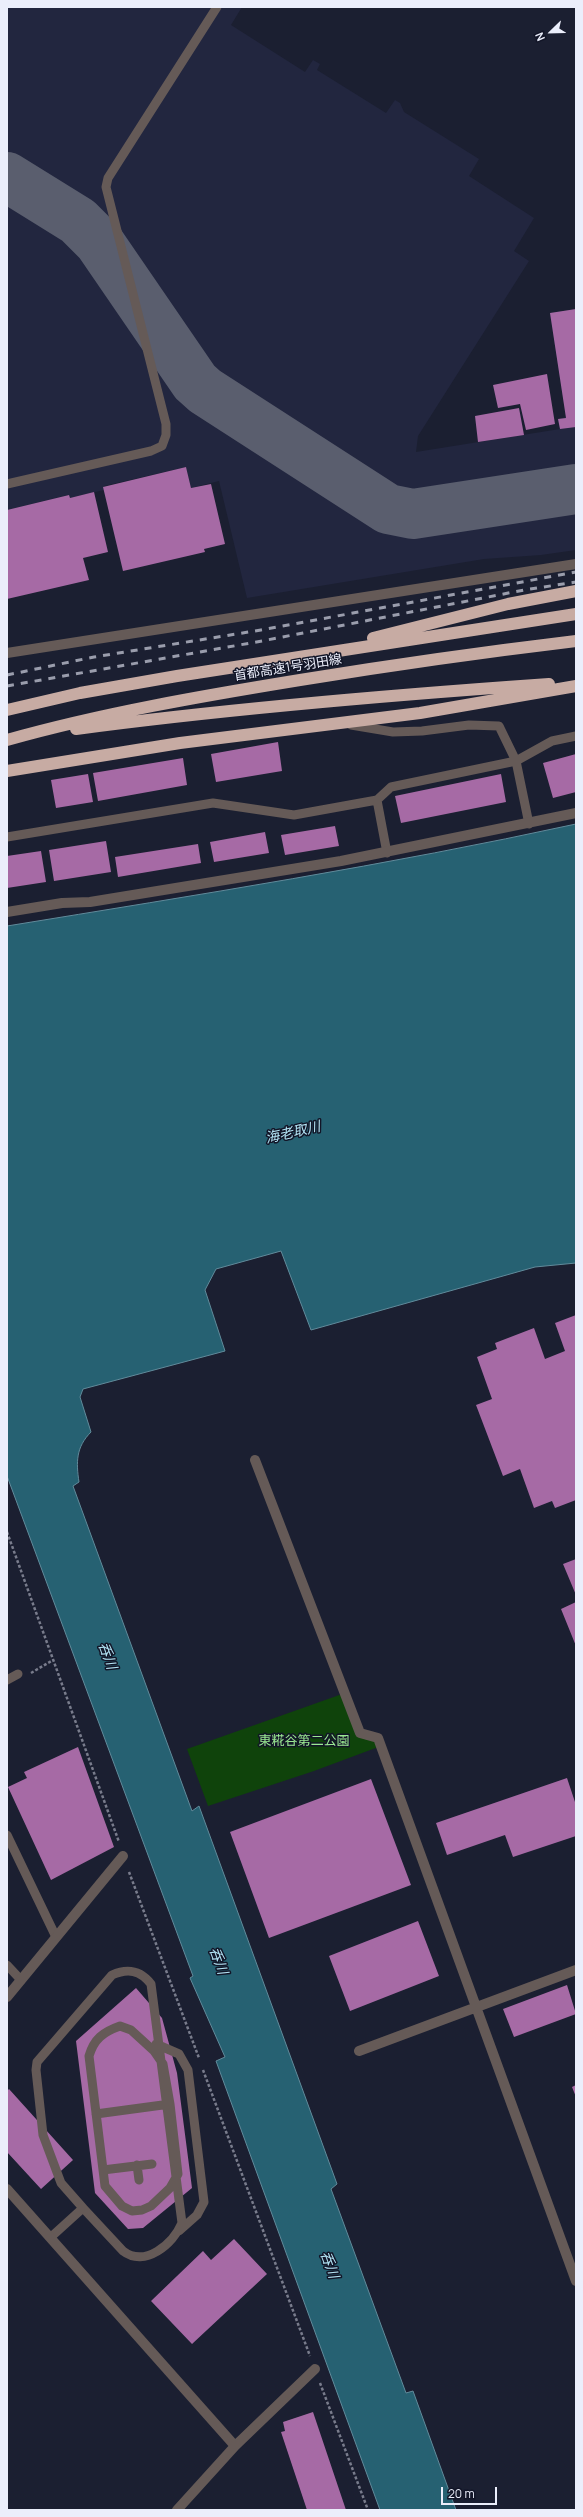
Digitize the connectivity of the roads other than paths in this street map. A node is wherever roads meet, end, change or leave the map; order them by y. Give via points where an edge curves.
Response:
1 (217, 7) edge
2 (7, 484) edge
3 (576, 564) edge
4 (576, 591) edge
5 (576, 614) edge
6 (576, 641) edge
7 (7, 653) edge
8 (298, 656) junction
9 (576, 682) edge
10 (576, 686) edge
11 (7, 710) edge
12 (340, 723) junction
13 (576, 736) edge
14 (19, 737) junction
15 (7, 740) edge
16 (516, 761) junction
17 (7, 771) edge
18 (377, 800) junction
19 (576, 813) edge
20 (529, 824) junction
21 (7, 837) edge
22 (387, 852) junction
23 (7, 912) edge
24 (255, 1460) dead end
25 (18, 1674) road end
26 (7, 1680) edge
27 (7, 1835) edge
28 (123, 1856) road end
29 (56, 1937) junction
30 (7, 1964) edge
31 (576, 1970) edge
32 (21, 1980) junction
33 (7, 1996) edge
34 (477, 2006) junction
35 (138, 2036) junction
36 (359, 2051) dead end
37 (170, 2104) junction
38 (96, 2114) junction
39 (152, 2164) dead end
40 (137, 2166) junction
41 (103, 2170) junction
42 (139, 2180) dead end
43 (7, 2188) edge
44 (83, 2208) junction
45 (177, 2234) junction
46 (51, 2238) junction
47 (576, 2281) edge
48 (315, 2369) road end
49 (235, 2446) junction
50 (177, 2510) edge

1 - 2 lane via 108,178 106,187 166,424 162,446 151,451
3 - 7 street
4 - 8 highway via 508,604
5 - 8 highway, 首都高速1号羽田線
6 - 14 highway, 首都高速1号羽田線 via 452,656 258,687 90,719
8 - 11 highway, 首都高速1号羽田線 via 80,693
9 - 14 highway via 405,694 182,715
10 - 12 highway via 420,713
12 - 16 lane via 393,732 422,732 469,725 499,726
12 - 17 highway via 180,743
13 - 16 lane via 552,741
14 - 15 highway, 首都高速1号羽田線
16 - 18 lane via 391,787
16 - 20 lane
18 - 21 lane via 294,815 213,803
18 - 22 lane
19 - 20 street
20 - 22 street
22 - 23 street via 90,902 62,903
24 - 34 street via 360,1733 378,1738
25 - 26 lane
27 - 29 lane
28 - 29 street
29 - 32 street
30 - 32 lane
31 - 34 street
32 - 33 street
34 - 36 street
34 - 47 street
35 - 37 lane via 163,2064
35 - 38 lane via 120,2026 106,2031 93,2043 89,2056
35 - 45 lane via 179,2054 188,2070 204,2202 197,2215
37 - 38 lane
37 - 41 lane via 178,2174 170,2188 151,2206 132,2211 122,2206 109,2192 105,2186
38 - 41 lane
39 - 40 lane
40 - 41 lane
40 - 42 lane
43 - 46 street
44 - 45 lane via 129,2256 150,2256
44 - 45 lane via 61,2183 43,2135 37,2062 112,1975 123,1970 133,1970 144,1976 151,1984 182,2223
44 - 46 lane
46 - 49 street
48 - 49 street
49 - 50 street

